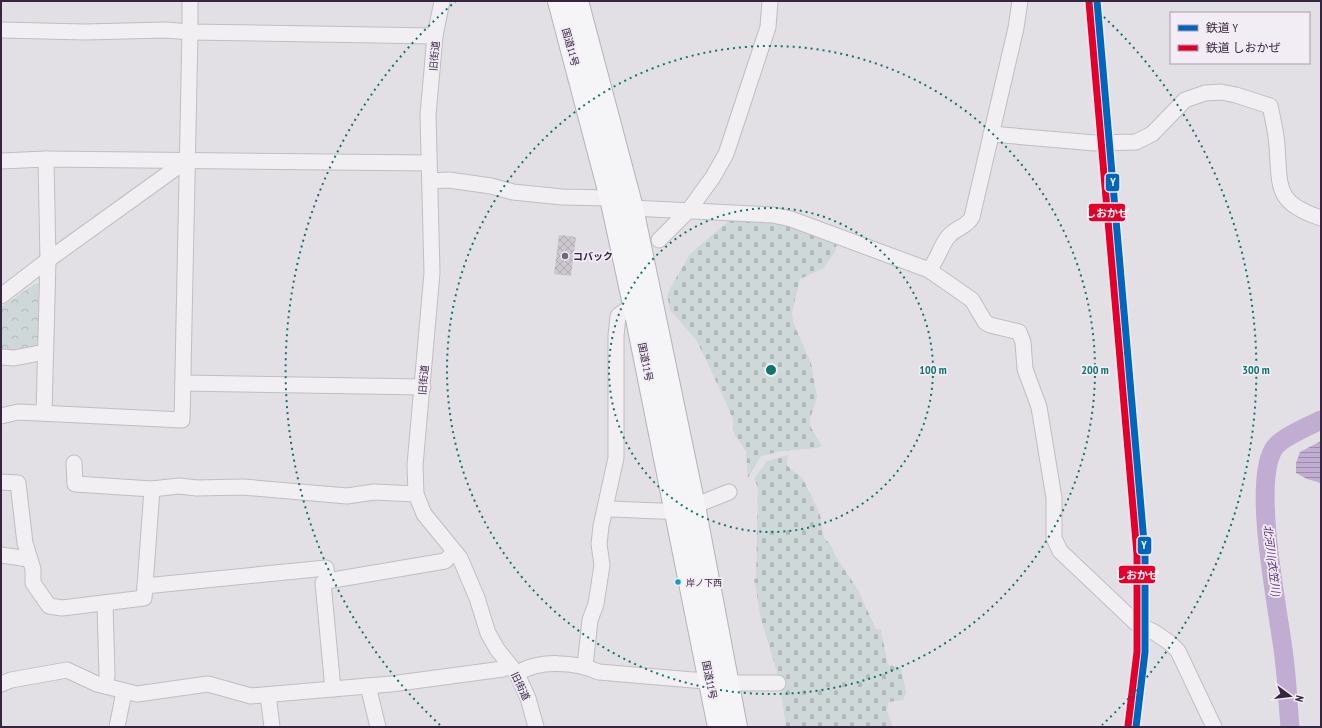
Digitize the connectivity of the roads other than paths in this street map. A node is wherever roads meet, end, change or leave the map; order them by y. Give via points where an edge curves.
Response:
1 (190, 1) edge
2 (442, 1) edge
3 (559, 1) edge
4 (577, 1) edge
5 (770, 1) edge
6 (1020, 1) edge
7 (1, 30) edge
8 (190, 32) junction
9 (435, 36) junction
10 (991, 134) junction
11 (46, 159) junction
12 (1, 160) edge
13 (187, 160) junction
14 (429, 163) junction
15 (430, 181) junction
16 (611, 198) junction
17 (632, 208) junction
18 (689, 210) junction
19 (1321, 218) edge
20 (659, 240) dead end
21 (48, 260) junction
22 (929, 270) junction
23 (1, 296) edge
24 (635, 309) junction
25 (44, 352) junction
26 (1, 357) edge
27 (183, 383) junction
28 (423, 387) junction
29 (44, 413) junction
30 (1, 416) edge
31 (74, 463) dead end
32 (1, 482) edge
33 (152, 490) junction
34 (730, 492) dead end
35 (416, 494) junction
36 (685, 508) junction
37 (606, 509) junction
38 (454, 552) junction
39 (1, 555) edge
40 (29, 559) junction
41 (327, 580) junction
42 (146, 586) junction
43 (105, 603) junction
44 (585, 666) junction
45 (513, 669) junction
46 (719, 683) junction
47 (778, 683) dead end
48 (1, 684) edge
49 (105, 686) junction
50 (368, 686) junction
51 (333, 689) junction
52 (124, 692) junction
53 (268, 695) junction
54 (117, 727) edge
55 (272, 727) edge
56 (378, 727) edge
57 (536, 727) edge
58 (719, 727) edge
59 (736, 727) edge
60 (1214, 727) edge

1 - 8 street
2 - 9 street, 旧街道
3 - 16 highway, 国道11号
4 - 17 highway, 国道11号
5 - 18 street via 768,27 726,154
6 - 10 street
7 - 8 street
8 - 9 street
8 - 13 street
9 - 14 street, 旧街道 via 428,115
10 - 19 street via 1094,143 1136,142 1152,134 1185,100 1205,93 1221,92 1236,95 1270,106 1282,191 1293,206
10 - 22 street via 972,217 969,222 948,236 937,261
11 - 12 street
11 - 13 street
11 - 21 street
13 - 14 street
13 - 21 street
13 - 27 street
14 - 15 street, 旧街道
15 - 16 street via 456,181 513,192 562,197
15 - 28 street, 旧街道 via 432,273
16 - 17 street
16 - 24 highway, 国道11号
17 - 18 street
17 - 36 highway, 国道11号
18 - 20 street
18 - 22 street via 773,214
21 - 23 street
21 - 25 street
22 - 60 street via 972,300 985,322 1019,332 1023,342 1025,369 1039,407 1054,498 1054,538 1060,551 1136,624 1154,632 1178,651
24 - 36 highway, 国道11号
24 - 37 street via 626,310 618,316 616,458
25 - 26 street via 14,358
25 - 29 street
27 - 28 street
27 - 29 street via 182,420
28 - 35 street, 旧街道
29 - 30 street via 18,412
31 - 33 street via 75,484
32 - 40 street via 18,483
33 - 35 street via 179,486 243,487 347,496 374,492
33 - 42 street
34 - 36 street
35 - 38 street, 旧街道 via 424,514
36 - 37 street via 651,512 637,509
36 - 46 highway, 国道11号
37 - 44 street via 599,544 602,565 596,604 590,620
38 - 41 street via 445,561
38 - 45 street, 旧街道 via 460,558 488,633
39 - 40 street
40 - 43 street via 33,569 33,583 49,606 62,608
41 - 42 street via 326,568
41 - 51 street via 323,583
42 - 43 street via 144,598
43 - 49 street
44 - 45 street via 556,664
44 - 46 street via 599,672
45 - 50 street
45 - 57 street, 旧街道 via 528,698
46 - 47 street
46 - 58 highway, 国道11号
46 - 59 highway, 国道11号
48 - 49 street via 67,670
49 - 52 street
50 - 51 street
50 - 56 street
51 - 53 street
52 - 53 street via 137,694 208,684 251,696
52 - 54 street
53 - 55 street

